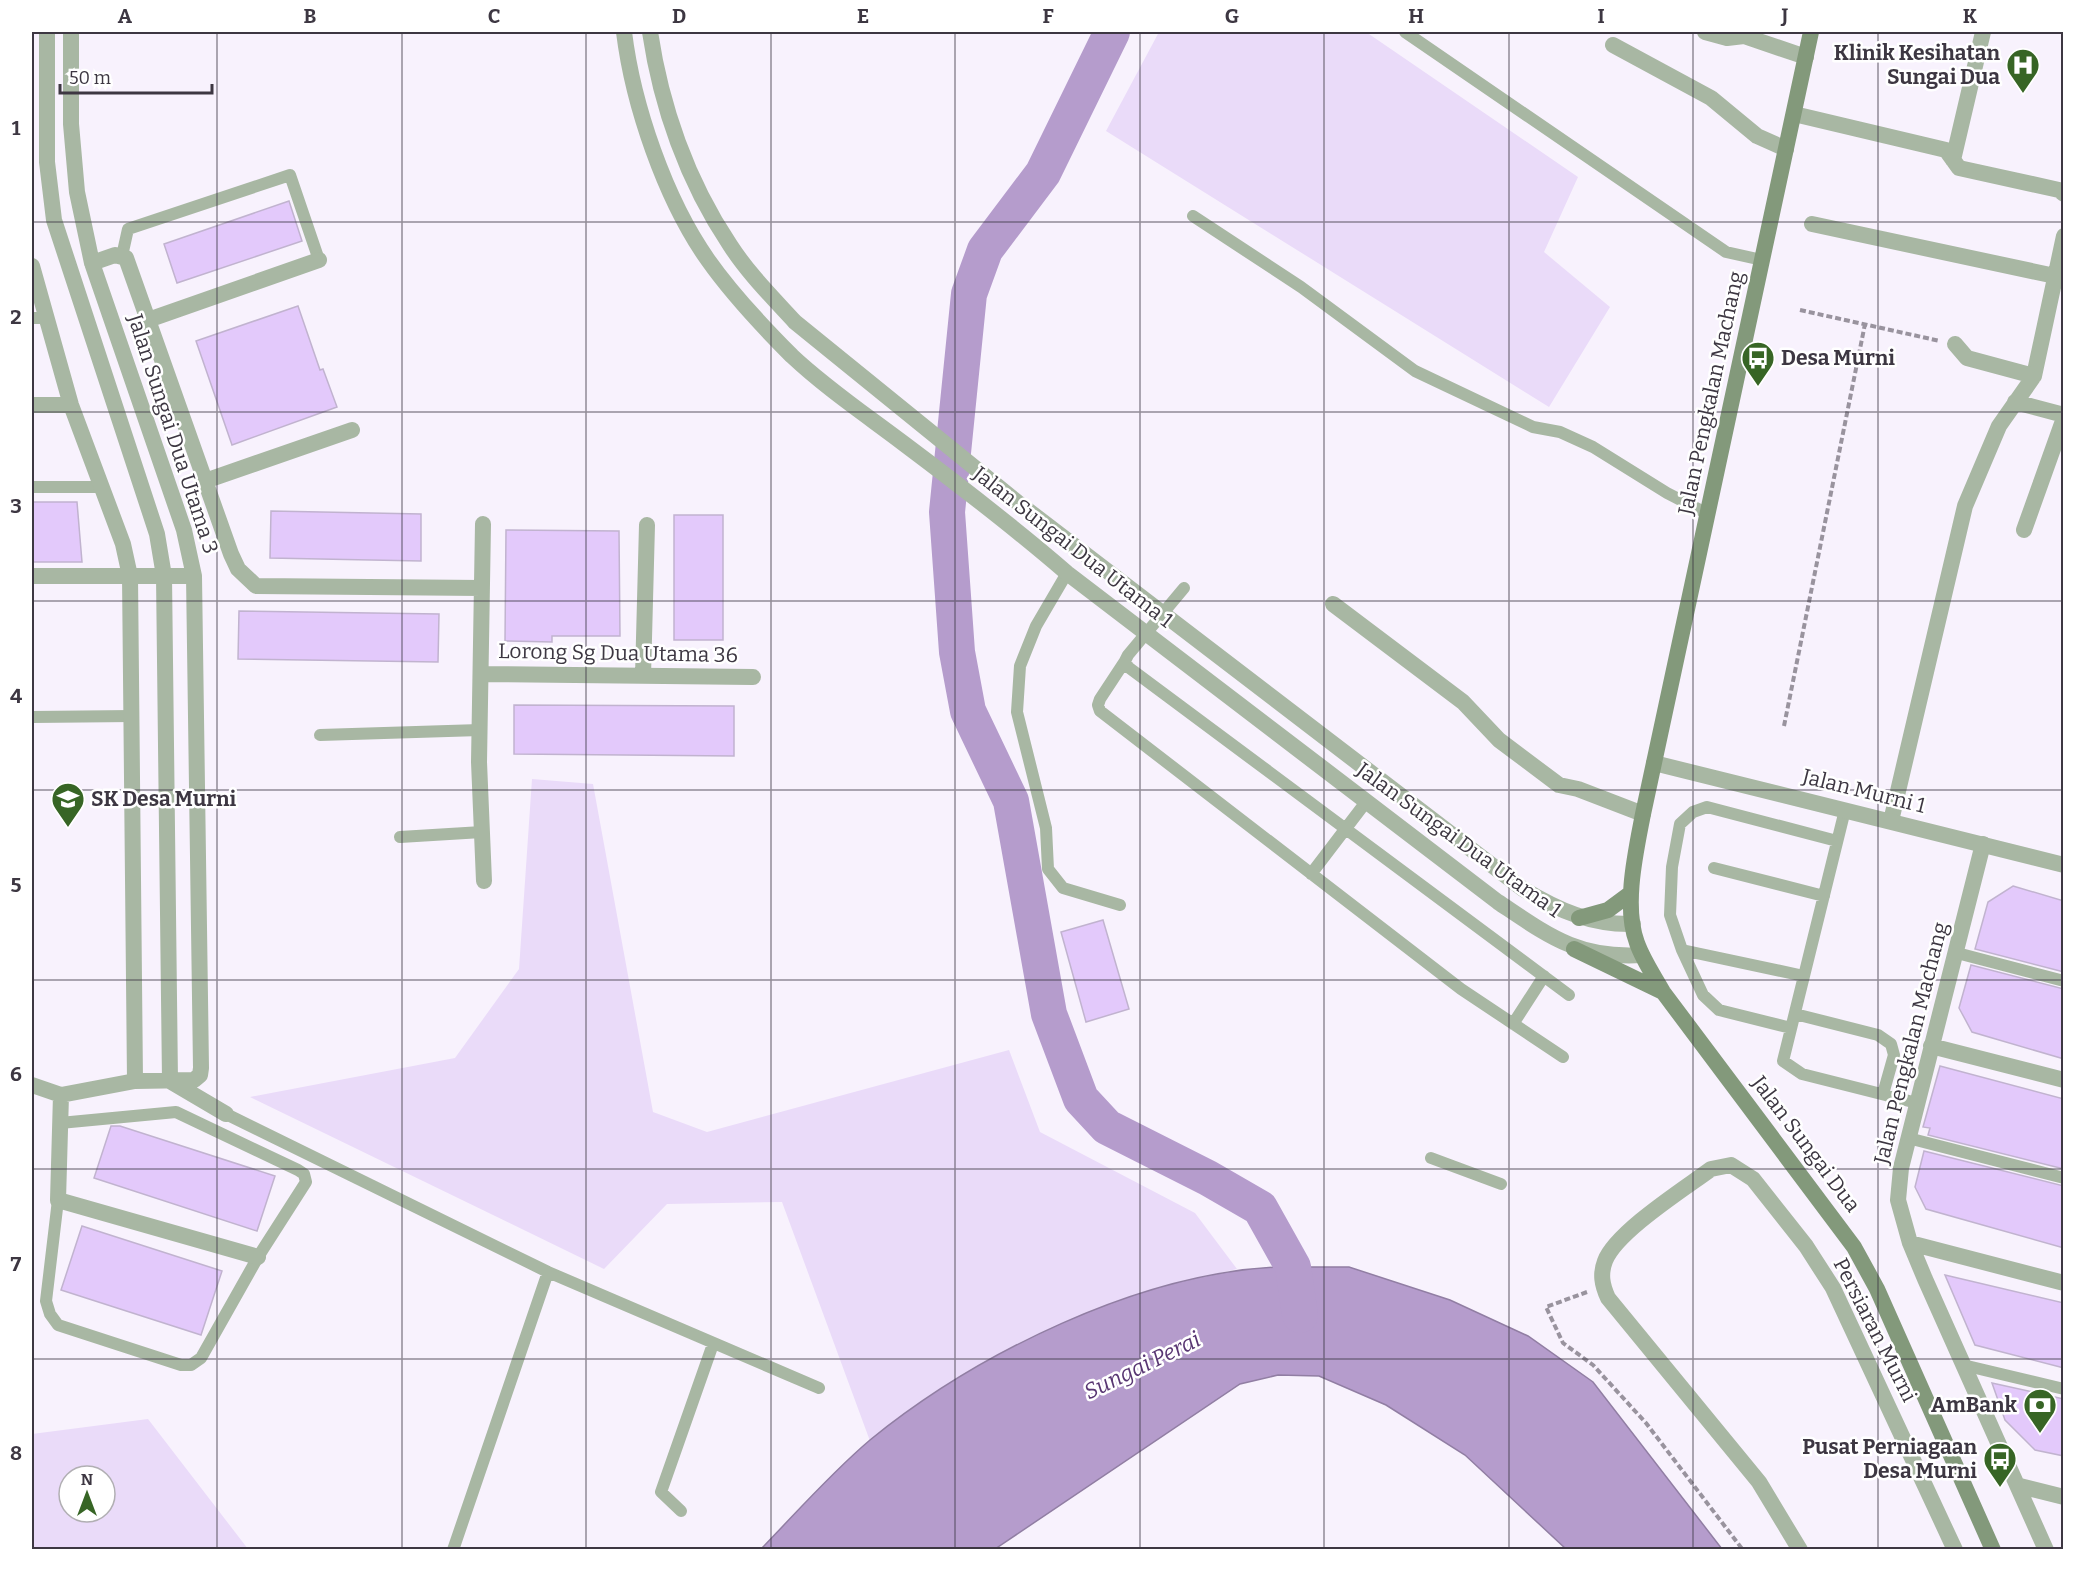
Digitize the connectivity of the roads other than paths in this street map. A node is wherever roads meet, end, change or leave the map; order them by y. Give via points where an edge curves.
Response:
1 (47, 32) edge
2 (71, 32) edge
3 (624, 32) edge
4 (650, 32) edge
5 (1405, 32) edge
6 (1705, 32) edge
7 (1811, 32) edge
8 (1983, 32) edge
9 (1613, 45) dead end
10 (1806, 57) junction
11 (1794, 114) junction
12 (1786, 149) junction
13 (1953, 160) junction
14 (2064, 194) edge
15 (1193, 216) dead end
16 (1812, 224) dead end
17 (2064, 236) edge
18 (122, 256) junction
19 (319, 260) joint
20 (1762, 260) junction
21 (92, 263) junction
22 (32, 266) edge
23 (2055, 276) junction
24 (39, 318) edge
25 (148, 320) junction
26 (1955, 344) road end
27 (2034, 376) junction
28 (2015, 402) junction
29 (32, 405) edge
30 (71, 405) junction
31 (2064, 417) edge
32 (352, 430) dead end
33 (205, 481) junction
34 (32, 487) edge
35 (101, 487) junction
36 (1708, 514) junction
37 (483, 524) dead end
38 (647, 525) dead end
39 (2024, 530) dead end
40 (1067, 573) junction
41 (32, 576) edge
42 (130, 576) junction
43 (164, 576) junction
44 (194, 576) junction
45 (482, 588) junction
46 (1184, 588) dead end
47 (1333, 604) dead end
48 (1163, 613) junction
49 (1146, 634) junction
50 (1125, 661) junction
51 (481, 674) junction
52 (643, 676) junction
53 (753, 677) dead end
54 (133, 716) junction
55 (32, 717) edge
56 (480, 730) junction
57 (320, 735) dead end
58 (1654, 763) junction
59 (1366, 802) junction
60 (1845, 810) junction
61 (1643, 814) junction
62 (1891, 821) junction
63 (1346, 829) junction
64 (482, 832) junction
65 (400, 837) dead end
66 (1837, 841) junction
67 (1983, 844) junction
68 (2064, 865) edge
69 (1714, 868) dead end
70 (1311, 874) junction
71 (484, 881) dead end
72 (1631, 893) junction
73 (1824, 896) junction
74 (1120, 905) dead end
75 (1580, 918) junction
76 (1633, 924) junction
77 (1574, 949) junction
78 (1682, 950) junction
79 (1957, 953) junction
80 (1642, 955) junction
81 (1544, 976) junction
82 (1804, 976) junction
83 (2064, 981) edge
84 (1663, 992) junction
85 (1569, 995) dead end
86 (1795, 1014) junction
87 (1513, 1024) junction
88 (1791, 1028) junction
89 (1931, 1046) junction
90 (1563, 1057) dead end
91 (2064, 1080) edge
92 (135, 1081) junction
93 (170, 1081) junction
94 (32, 1085) edge
95 (1883, 1094) junction
96 (61, 1095) junction
97 (1917, 1102) junction
98 (226, 1114) joint
99 (60, 1123) junction
100 (1908, 1138) junction
101 (1431, 1158) dead end
102 (2064, 1178) edge
103 (1501, 1184) dead end
104 (58, 1200) junction
105 (1910, 1243) junction
106 (258, 1257) junction
107 (548, 1272) junction
108 (2064, 1284) edge
109 (713, 1344) junction
110 (1963, 1365) junction
111 (819, 1388) dead end
112 (2064, 1389) edge
113 (2020, 1486) junction
114 (2064, 1497) edge
115 (681, 1512) dead end
116 (453, 1550) edge
117 (1800, 1550) edge
118 (1955, 1550) edge
119 (1993, 1550) edge
120 (2046, 1550) edge

1 - 43 street via 47,162 54,220 157,534
2 - 21 street, Jalan Sungai Dua Utama 3 via 75,169
3 - 40 street, Jalan Sungai Dua Utama 1 via 628,67 656,155 668,186 708,259 793,357 1006,520
4 - 48 street, Jalan Sungai Dua Utama 1 via 665,106 691,175 730,244 764,289 795,322 888,400
5 - 20 lane via 1726,252
6 - 10 street via 1727,38 1744,36
7 - 10 main road, Jalan Pengkalan Machang
8 - 13 street
9 - 12 street via 1711,98 1756,136
10 - 11 main road, Jalan Pengkalan Machang
11 - 12 main road, Jalan Pengkalan Machang
11 - 13 street via 1946,150
12 - 20 main road, Jalan Pengkalan Machang
13 - 14 street via 1959,168
15 - 36 lane via 1301,287 1415,371 1533,428 1560,432 1593,447
16 - 23 street
17 - 23 street
18 - 19 lane via 128,229 290,175
18 - 21 street
18 - 25 street
19 - 25 street
20 - 36 main road, Jalan Pengkalan Machang
21 - 44 street, Jalan Sungai Dua Utama 3 via 184,530
22 - 24 street
23 - 27 street
24 - 30 street
25 - 33 street
26 - 27 street via 1967,358
27 - 28 street
28 - 31 street
28 - 62 street via 1991,443 1965,506
29 - 30 street
30 - 35 street
31 - 39 street
32 - 33 street
33 - 45 street via 238,569 256,586
34 - 35 lane
35 - 42 street via 123,544
36 - 58 main road, Jalan Pengkalan Machang
37 - 45 street
38 - 52 street
40 - 49 street, Jalan Sungai Dua Utama 1
40 - 74 lane via 1036,626 1020,666 1017,712 1046,828 1048,869 1063,888
41 - 42 street
42 - 43 street
42 - 54 street
43 - 44 street
43 - 93 street
44 - 93 street, Jalan Sungai Dua Utama 3 via 201,1068 194,1080
45 - 51 street
46 - 48 lane
47 - 61 street via 1463,702 1499,740 1559,785
48 - 49 lane
48 - 75 street, Jalan Sungai Dua Utama 1 via 1523,889
49 - 50 lane
49 - 59 street, Jalan Sungai Dua Utama 1
50 - 63 lane
50 - 70 lane via 1100,699 1100,711
51 - 52 street, Lorong Sg Dua Utama 36
51 - 56 street
52 - 53 street, Lorong Sg Dua Utama 36
54 - 55 lane
54 - 92 street
56 - 57 lane
56 - 64 street
58 - 60 street, Jalan Murni 1
58 - 61 main road, Jalan Sungai Dua
59 - 63 lane
59 - 77 street, Jalan Sungai Dua Utama 1 via 1498,902
60 - 62 street, Jalan Murni 1
60 - 66 lane
61 - 72 main road, Jalan Sungai Dua
62 - 67 street, Jalan Murni 1
63 - 70 lane
63 - 81 lane
64 - 65 lane
64 - 71 street
66 - 73 lane
66 - 78 lane via 1707,807 1693,812 1680,824 1672,867 1670,915
67 - 68 street, Jalan Murni 1
67 - 79 street, Jalan Pengkalan Machang
69 - 73 lane
70 - 87 lane
72 - 75 main road via 1608,910
72 - 76 main road, Jalan Sungai Dua
73 - 82 lane
75 - 76 street, Jalan Sungai Dua Utama 1
76 - 80 main road, Jalan Sungai Dua
77 - 80 street, Jalan Sungai Dua Utama 1 via 1612,957
77 - 84 main road
78 - 82 lane
78 - 88 lane via 1703,995 1719,1010
79 - 83 lane
79 - 89 street, Jalan Pengkalan Machang
80 - 84 main road, Jalan Sungai Dua
81 - 85 lane
81 - 87 lane
82 - 86 lane
84 - 119 main road, Jalan Sungai Dua via 1854,1247 1877,1289
86 - 88 lane
86 - 95 lane via 1878,1035 1891,1044 1894,1055
87 - 90 lane
88 - 95 lane via 1783,1061 1802,1074
89 - 91 street
89 - 97 street, Jalan Pengkalan Machang
92 - 93 street, Jalan Sungai Dua Utama 3
92 - 96 street, Jalan Sungai Dua Utama 3
93 - 98 street
94 - 96 street
95 - 97 lane
96 - 99 street
97 - 100 street, Jalan Pengkalan Machang
98 - 107 lane
99 - 104 street
99 - 106 lane via 176,1112 304,1174 306,1182
100 - 102 lane
100 - 105 street, Jalan Pengkalan Machang via 1898,1200
101 - 103 lane
104 - 106 street
104 - 106 lane via 46,1301 58,1325 180,1365 191,1365 201,1358
105 - 108 street
105 - 110 street, Jalan Pengkalan Machang
107 - 109 lane
107 - 116 lane
109 - 111 lane
109 - 115 lane via 661,1492
110 - 112 lane
110 - 113 street, Jalan Pengkalan Machang
113 - 114 street
113 - 120 street, Jalan Pengkalan Machang
117 - 118 street, Persiaran Murni via 1759,1482 1608,1298 1603,1286 1604,1263 1610,1250 1711,1169 1731,1165 1753,1179 1806,1246 1833,1288

